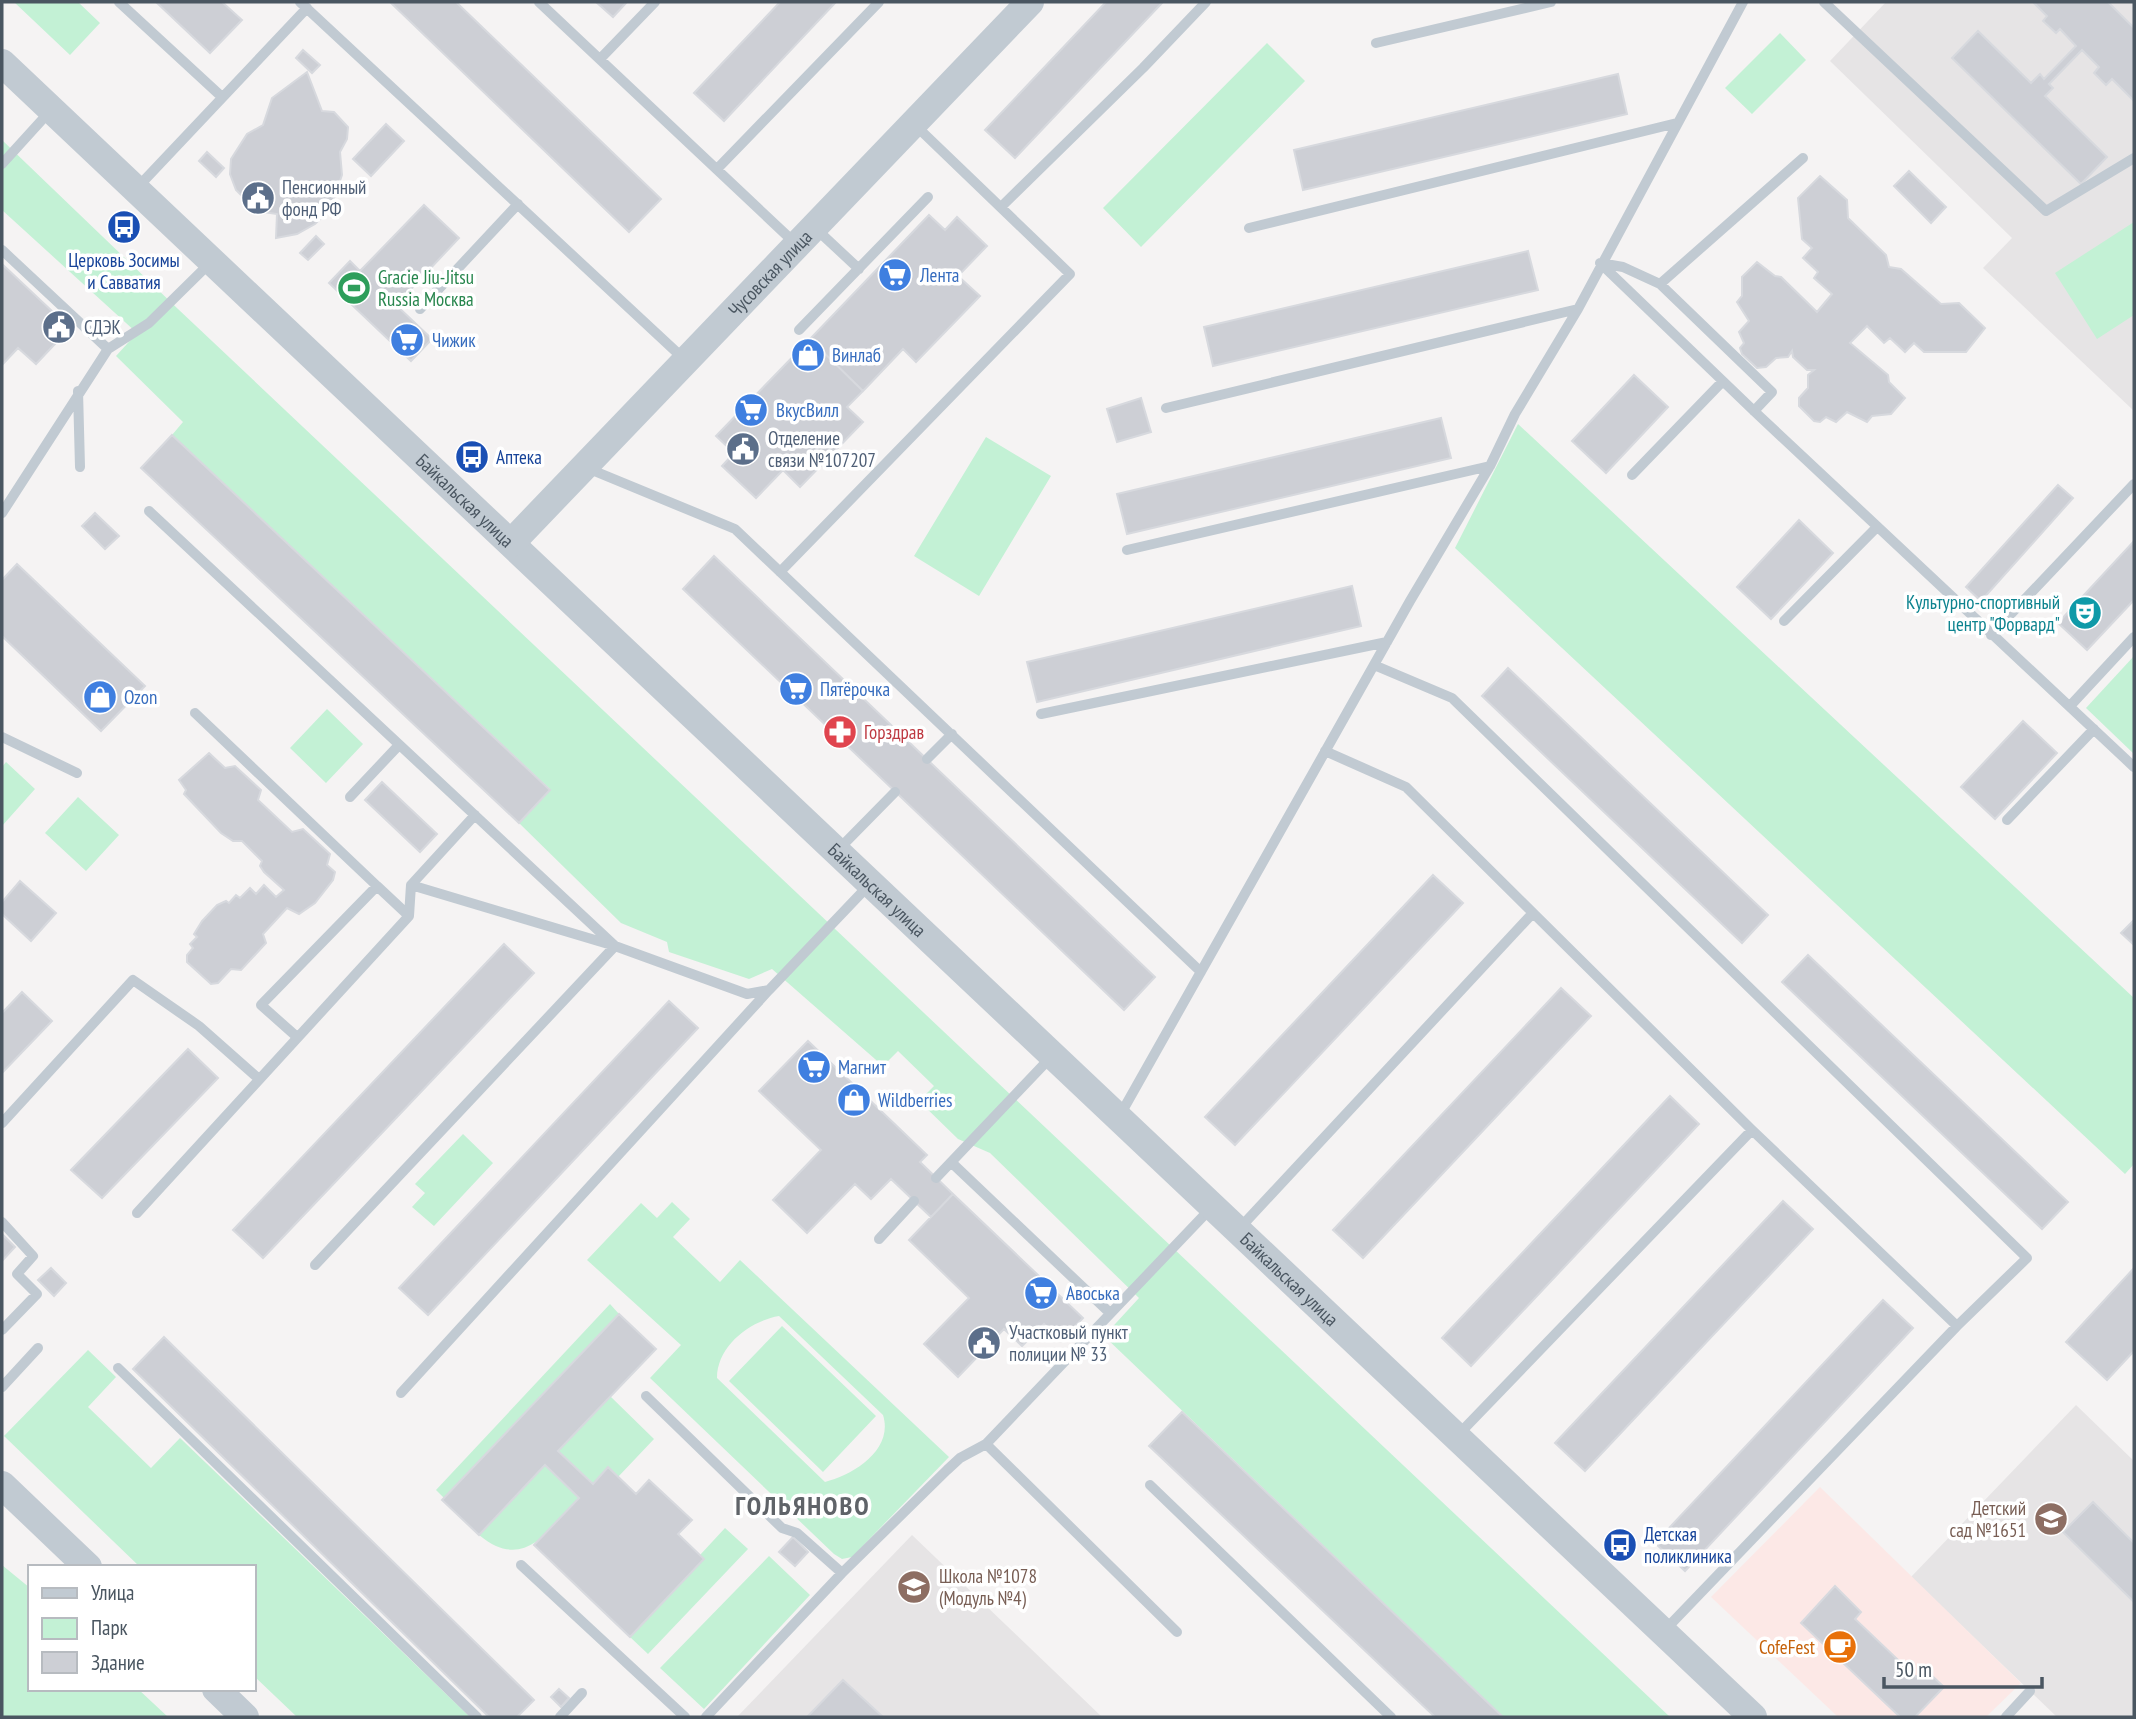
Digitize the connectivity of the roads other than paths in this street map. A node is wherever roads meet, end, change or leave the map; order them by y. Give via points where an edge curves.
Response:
1 (119, 2) edge
2 (540, 2) edge
3 (655, 2) edge
4 (880, 2) edge
5 (1030, 2) edge
6 (1206, 2) edge
7 (1551, 2) edge
8 (1743, 2) edge
9 (1824, 2) edge
10 (303, 5) edge
11 (1376, 43) dead end
12 (600, 59) junction
13 (2, 63) edge
14 (222, 97) junction
15 (51, 110) junction
16 (914, 124) junction
17 (1677, 124) junction
18 (1803, 158) dead end
19 (2134, 158) edge
20 (2, 164) edge
21 (717, 170) junction
22 (136, 189) junction
23 (928, 197) dead end
24 (518, 204) junction
25 (1001, 207) junction
26 (1249, 228) dead end
27 (805, 236) junction
28 (2, 250) edge
29 (212, 260) junction
30 (1600, 263) junction
31 (859, 269) junction
32 (1660, 284) junction
33 (420, 309) dead end
34 (1578, 309) junction
35 (799, 330) dead end
36 (108, 349) junction
37 (685, 360) junction
38 (1722, 382) junction
39 (78, 391) junction
40 (1166, 408) dead end
41 (1754, 411) junction
42 (1490, 466) junction
43 (80, 467) dead end
44 (584, 467) junction
45 (1632, 475) dead end
46 (2134, 484) edge
47 (149, 511) dead end
48 (2, 513) edge
49 (1877, 527) junction
50 (511, 543) junction
51 (1126, 550) dead end
52 (780, 572) junction
53 (1784, 621) dead end
54 (1991, 635) junction
55 (2134, 637) edge
56 (1387, 642) junction
57 (1374, 665) junction
58 (2070, 706) junction
59 (195, 713) dead end
60 (1041, 714) dead end
61 (2094, 729) junction
62 (951, 734) junction
63 (2, 737) edge
64 (399, 745) junction
65 (1325, 751) junction
66 (927, 760) dead end
67 (2134, 767) edge
68 (76, 774) dead end
69 (895, 792) dead end
70 (350, 797) dead end
71 (475, 816) junction
72 (2007, 820) dead end
73 (837, 851) junction
74 (870, 883) junction
75 (411, 885) junction
76 (377, 886) junction
77 (1532, 914) junction
78 (409, 916) junction
79 (615, 946) junction
80 (1201, 972) junction
81 (769, 990) junction
82 (297, 1037) junction
83 (1053, 1055) junction
84 (259, 1079) junction
85 (1119, 1117) junction
86 (2, 1123) edge
87 (1752, 1130) junction
88 (952, 1163) junction
89 (936, 1178) dead end
90 (914, 1201) dead end
91 (1213, 1206) junction
92 (137, 1213) dead end
93 (2, 1222) edge
94 (1238, 1230) junction
95 (878, 1239) dead end
96 (315, 1265) dead end
97 (1111, 1312) junction
98 (1957, 1326) junction
99 (2, 1330) edge
100 (38, 1348) dead end
101 (118, 1368) dead end
102 (2, 1387) edge
103 (401, 1393) dead end
104 (646, 1396) dead end
105 (1456, 1437) junction
106 (986, 1444) junction
107 (2, 1485) edge
108 (1150, 1485) dead end
109 (86, 1565) edge
110 (522, 1565) dead end
111 (842, 1573) junction
112 (1177, 1632) dead end
113 (1663, 1632) junction
114 (218, 1691) edge
115 (2030, 1691) dead end
116 (582, 1693) dead end
117 (245, 1717) edge
118 (477, 1717) edge
119 (560, 1717) edge
120 (685, 1717) edge
121 (706, 1717) edge
122 (1391, 1717) edge
123 (1753, 1717) edge
124 (2006, 1717) edge

1 - 14 lane
2 - 12 lane
3 - 12 lane
4 - 21 lane
5 - 16 street, Чусовская улица
6 - 25 lane
7 - 11 lane
8 - 17 lane
9 - 19 lane via 2046,211
10 - 14 lane
10 - 24 lane
12 - 21 lane
13 - 15 street, Байкальская улица
14 - 22 lane
15 - 20 lane
15 - 22 street, Байкальская улица
16 - 25 lane
16 - 27 street, Чусовская улица
17 - 26 lane
17 - 30 lane
18 - 32 lane
21 - 27 lane via 753,207
22 - 29 street, Байкальская улица
23 - 31 lane
24 - 33 lane
24 - 37 lane
25 - 52 lane via 1070,274
27 - 31 lane
27 - 37 street, Чусовская улица
28 - 36 lane
29 - 36 lane via 149,323
29 - 50 street, Байкальская улица
30 - 32 lane via 1623,267
30 - 34 lane
30 - 38 lane
31 - 35 lane
32 - 41 lane via 1772,392
34 - 40 lane
34 - 42 lane via 1515,414
36 - 39 lane
37 - 44 street, Чусовская улица
38 - 41 lane
38 - 45 lane
39 - 43 lane
39 - 48 lane
41 - 49 lane
42 - 51 lane
42 - 56 lane
44 - 50 street, Чусовская улица
44 - 52 lane via 651,499 735,529
46 - 54 lane
47 - 64 lane
49 - 53 lane
49 - 54 lane
50 - 73 street, Байкальская улица
52 - 62 lane
54 - 58 lane
55 - 58 lane
56 - 57 lane
56 - 60 lane
57 - 65 lane
57 - 98 lane via 1452,698 2027,1258
58 - 61 lane
59 - 76 lane
61 - 67 lane
61 - 72 lane
62 - 66 lane
62 - 80 lane
63 - 68 lane
64 - 70 lane
64 - 71 lane
65 - 77 lane via 1406,787
65 - 80 lane
69 - 73 lane
71 - 75 lane
71 - 79 lane
73 - 74 street, Байкальская улица
74 - 81 lane
74 - 83 street, Байкальская улица
75 - 78 lane
75 - 79 lane
76 - 78 lane
76 - 82 lane via 261,1004
77 - 87 lane
77 - 94 lane
78 - 82 lane
79 - 81 lane via 747,994
79 - 96 lane
80 - 85 lane
81 - 103 lane
82 - 84 lane
83 - 85 street, Байкальская улица
83 - 88 lane
84 - 86 lane via 199,1026 133,980
84 - 92 lane
85 - 91 street, Байкальская улица
87 - 98 lane
87 - 105 lane
88 - 89 lane
88 - 97 lane
90 - 95 lane
91 - 94 street, Байкальская улица
91 - 97 lane
93 - 99 lane via 33,1256 17,1274 37,1294
94 - 105 street, Байкальская улица
97 - 106 lane
98 - 113 lane
100 - 102 lane
101 - 118 lane
104 - 111 lane via 782,1528 797,1533
105 - 113 street, Байкальская улица
106 - 111 lane via 960,1458
106 - 112 lane
107 - 109 street
108 - 122 lane
110 - 120 lane
111 - 121 lane
113 - 123 street, Байкальская улица
114 - 117 street
115 - 124 lane
116 - 119 lane

